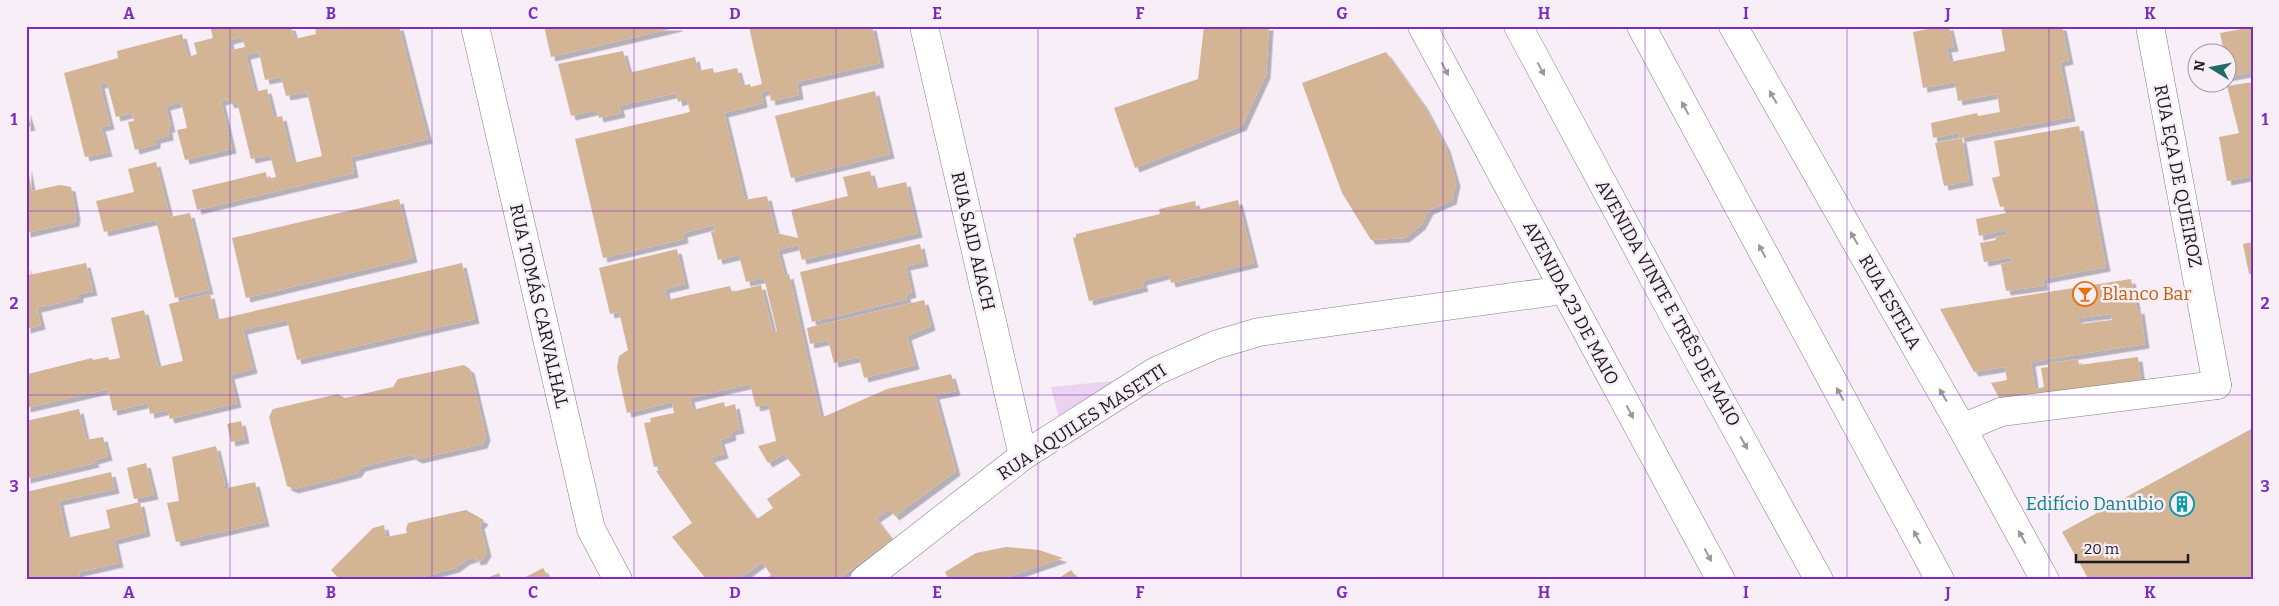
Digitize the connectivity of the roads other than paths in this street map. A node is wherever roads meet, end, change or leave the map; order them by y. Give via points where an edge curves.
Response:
1 (475, 26) edge
2 (924, 26) edge
3 (1422, 26) edge
4 (1518, 26) edge
5 (1640, 26) edge
6 (1733, 26) edge
7 (2150, 26) edge
8 (1564, 290) junction
9 (1962, 428) junction
10 (1023, 456) junction
11 (618, 580) edge
12 (864, 580) edge
13 (1721, 580) edge
14 (1819, 580) edge
15 (1940, 580) edge
16 (2045, 580) edge

1 - 11 main road, RUA TOMÁS CARVALHAL via 591,529
2 - 10 main road, RUA SAID AIACH
3 -> 8 main road, AVENIDA 23 DE MAIO
4 -> 14 main road, AVENIDA VINTE E TRÊS DE MAIO
15 -> 5 main road
9 -> 6 main road, RUA ESTELA
7 - 9 main road, RUA EÇA DE QUEIROZ via 2217,385 2001,412
8 - 10 main road, RUA AQUILES MASETTI via 1259,332 1215,345 1156,371
8 -> 13 main road, AVENIDA 23 DE MAIO
16 -> 9 main road, RUA ESTELA
10 - 12 main road, RUA AQUILES MASETTI

